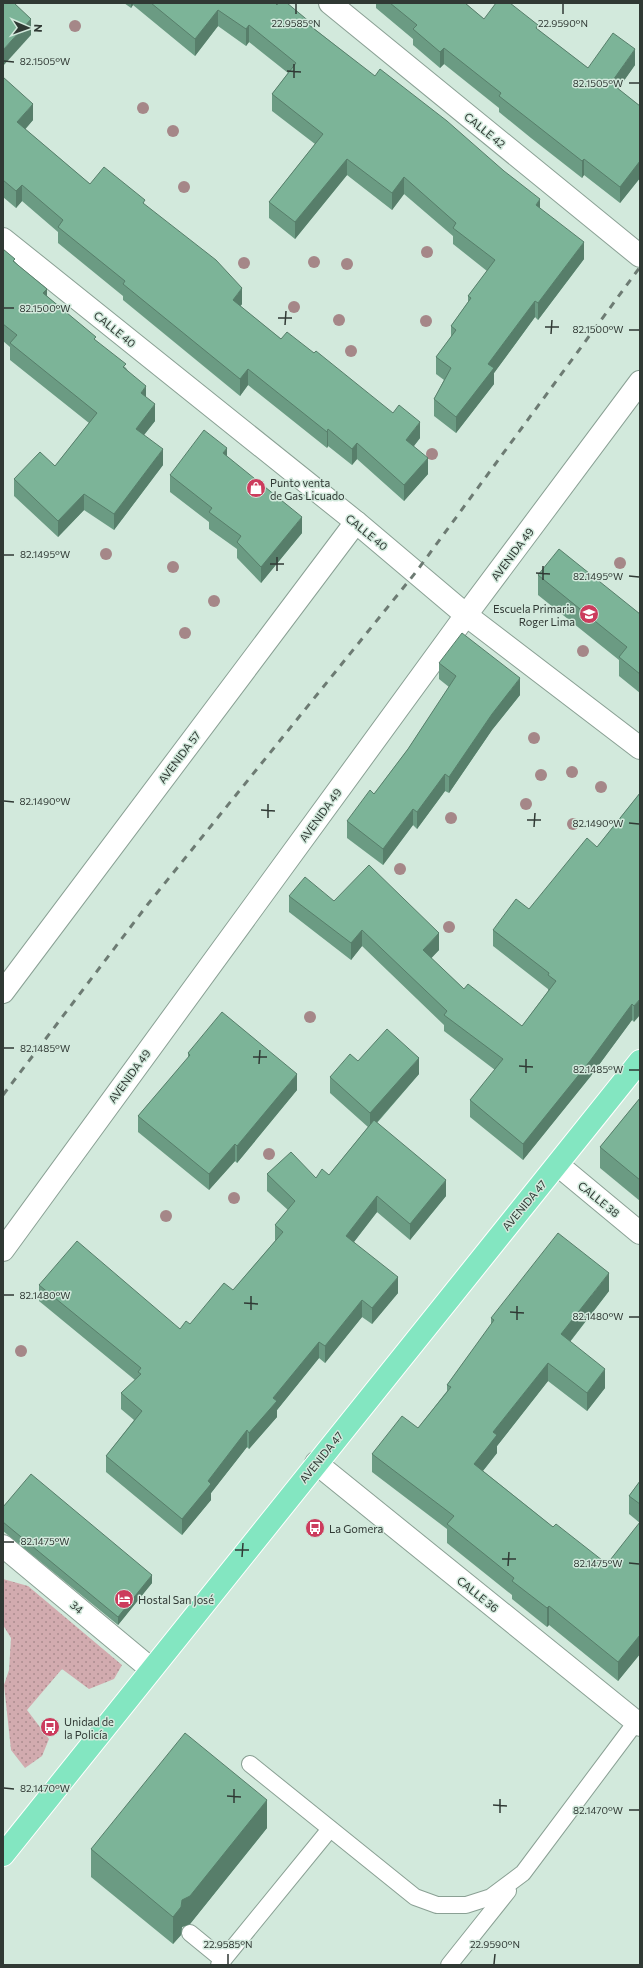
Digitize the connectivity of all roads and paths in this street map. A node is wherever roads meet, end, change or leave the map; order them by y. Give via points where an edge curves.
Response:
1 (330, 3) edge
2 (3, 239) edge
3 (640, 256) edge
4 (640, 382) edge
5 (356, 522) junction
6 (466, 615) junction
7 (640, 748) edge
8 (3, 992) edge
9 (640, 1061) edge
10 (558, 1165) junction
11 (640, 1233) edge
12 (3, 1250) edge
13 (316, 1463) junction
14 (3, 1546) edge
15 (151, 1669) junction
16 (639, 1721) edge
17 (250, 1764) dead end
18 (330, 1829) junction
19 (3, 1855) edge
20 (523, 1873) junction
21 (190, 1933) dead end
22 (221, 1962) edge
23 (449, 1965) edge

1 - 3 street, CALLE 42
2 - 5 street, CALLE 40
4 - 6 street, AVENIDA 49
5 - 6 street, CALLE 40
5 - 8 street, AVENIDA 57
6 - 7 street, CALLE 40
6 - 12 street, AVENIDA 49
9 - 10 main road, AVENIDA 47
10 - 11 street, CALLE 38
10 - 13 main road, AVENIDA 47
13 - 15 main road, AVENIDA 47
13 - 16 street, CALLE 36
14 - 15 street, 34
15 - 19 main road, AVENIDA 47
16 - 20 lane
17 - 18 lane
18 - 20 lane via 415,1897 437,1905 466,1905 491,1897
18 - 22 lane
20 - 23 lane
21 - 22 lane

